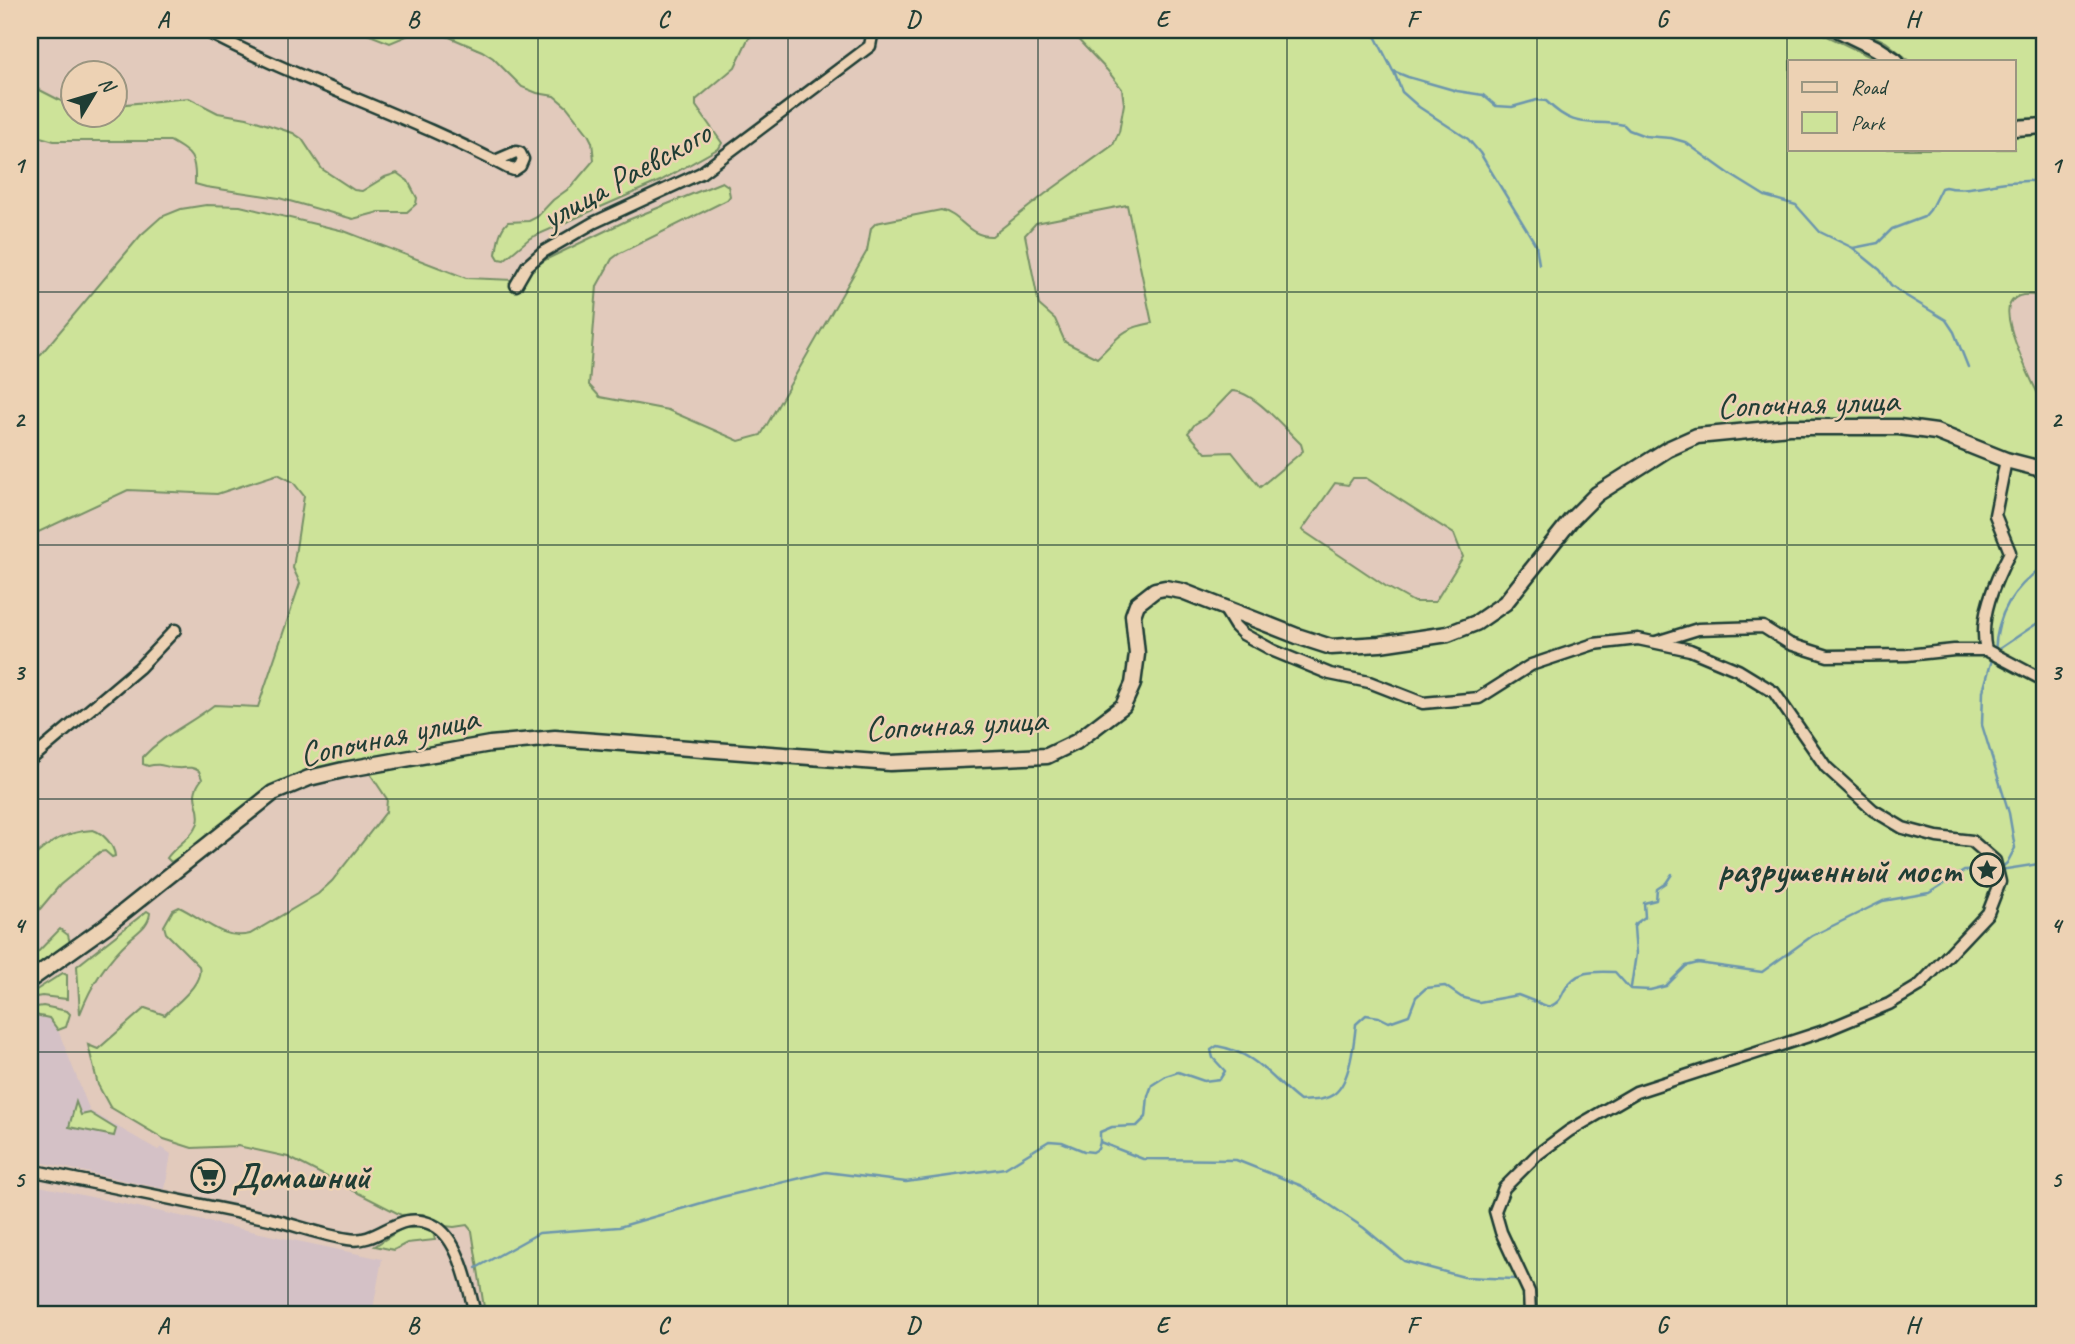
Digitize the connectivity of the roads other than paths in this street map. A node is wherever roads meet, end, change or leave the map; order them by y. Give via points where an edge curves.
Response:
1 (204, 30) edge
2 (873, 30) edge
3 (1839, 30) edge
4 (1894, 60) edge
5 (2045, 126) edge
6 (2016, 128) edge
7 (495, 161) dead end
8 (516, 285) dead end
9 (2006, 460) junction
10 (2045, 470) edge
11 (1224, 608) junction
12 (176, 630) dead end
13 (1656, 643) junction
14 (1986, 650) junction
15 (2045, 681) edge
16 (30, 760) edge
17 (30, 980) edge
18 (30, 1170) edge
19 (475, 1314) edge
20 (1530, 1314) edge

1 - 7 street
2 - 8 street, улица Раевского via 870,46 701,173 593,223 543,252 527,266
3 - 4 main road
5 - 6 main road
9 - 10 main road, Сопочная улица
9 - 11 main road, Сопочная улица via 1936,432 1899,427 1789,427 1697,436 1597,494 1505,603 1476,623 1448,634 1331,647
9 - 14 street via 1995,515 2010,552 1990,596 1983,633
11 - 13 street via 1243,634 1274,651 1423,703 1479,698 1531,665 1594,644 1638,639
11 - 17 main road, Сопочная улица via 1165,588 1146,596 1133,615 1137,654 1133,684 1123,706 1094,730 1046,756 890,763 555,738 443,751 309,778 274,793
12 - 16 street via 139,668
13 - 14 street via 1698,629 1763,627 1790,643 1828,656
13 - 20 street via 1690,650 1738,670 1774,692 1826,766 1868,806 1903,828 1972,841 1995,862 2000,882 1988,913 1919,986 1889,1004 1824,1031 1636,1092 1569,1130 1538,1154 1504,1188 1495,1211 1500,1232 1529,1292
14 - 15 street
18 - 19 street via 348,1239 374,1236 401,1221 423,1221 441,1230 458,1258

